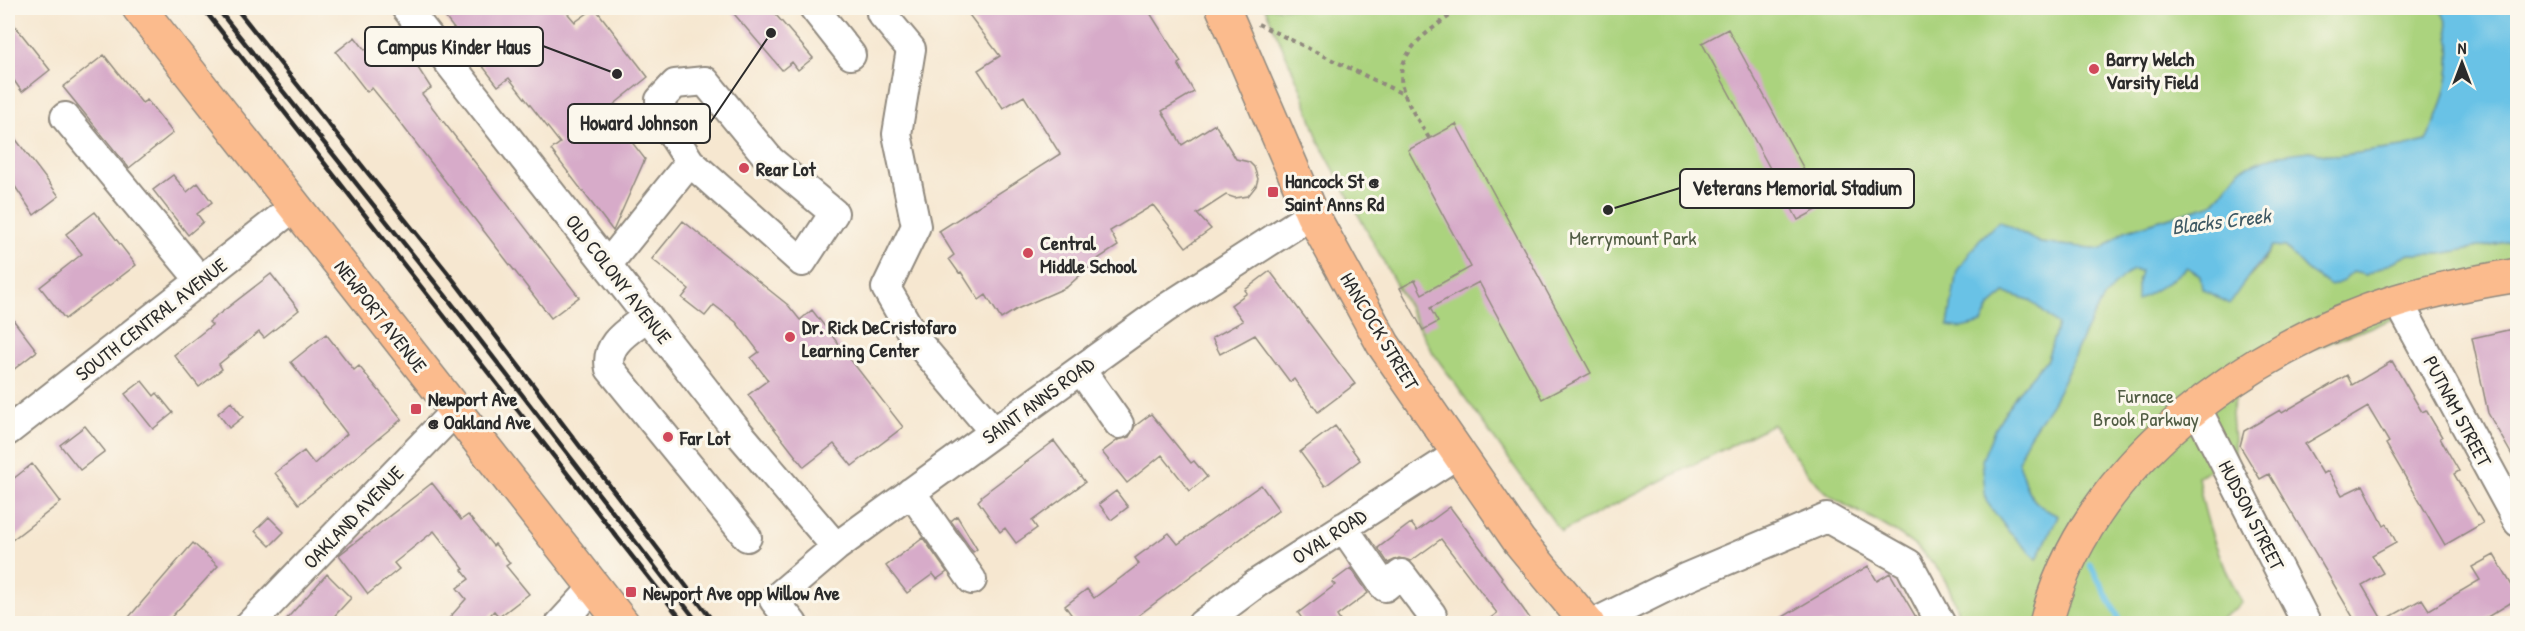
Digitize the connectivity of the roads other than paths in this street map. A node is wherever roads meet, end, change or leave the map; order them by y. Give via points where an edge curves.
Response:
1 (139, 8) edge
2 (406, 8) edge
3 (814, 8) edge
4 (882, 8) edge
5 (1223, 8) edge
6 (851, 55) dead end
7 (65, 117) dead end
8 (690, 162) junction
9 (294, 207) junction
10 (1312, 214) junction
11 (608, 264) junction
12 (2517, 275) edge
13 (200, 280) junction
14 (2398, 301) junction
15 (648, 316) junction
16 (1081, 370) junction
17 (2196, 407) junction
18 (456, 410) junction
19 (1119, 424) dead end
20 (8, 431) edge
21 (994, 432) junction
22 (1459, 453) junction
23 (911, 492) junction
24 (2517, 522) edge
25 (1343, 527) junction
26 (747, 537) dead end
27 (836, 547) junction
28 (972, 580) dead end
29 (594, 587) junction
30 (1432, 615) dead end
31 (250, 624) edge
32 (560, 624) edge
33 (623, 624) edge
34 (793, 624) edge
35 (1202, 624) edge
36 (1590, 624) edge
37 (1941, 624) edge
38 (2046, 624) edge
39 (2307, 624) edge

1 - 9 main road, NEWPORT AVENUE
2 - 11 street, OLD COLONY AVENUE
3 - 6 street
4 - 21 street via 881,13 911,49 897,134 916,225 886,288 916,340
5 - 10 main road, HANCOCK STREET
7 - 13 street
8 - 8 street via 802,262 834,213 770,160 705,81 675,84 660,100 665,123
8 - 11 street
9 - 13 street, SOUTH CENTRAL AVENUE
9 - 18 main road, NEWPORT AVENUE
10 - 16 street, SAINT ANNS ROAD
10 - 22 main road, HANCOCK STREET via 1383,344
11 - 15 street, OLD COLONY AVENUE
12 - 14 main road
13 - 20 street, SOUTH CENTRAL AVENUE
14 - 17 main road via 2359,314 2265,360
14 - 24 street, PUTNAM STREET
15 - 26 street via 611,346 607,357 610,369
15 - 27 street, OLD COLONY AVENUE via 738,432
16 - 19 street
16 - 21 street, SAINT ANNS ROAD
17 - 38 main road via 2144,454 2112,491 2065,571
17 - 39 street, HUDSON STREET
18 - 29 main road, NEWPORT AVENUE
18 - 31 street, OAKLAND AVENUE
21 - 23 street, SAINT ANNS ROAD
22 - 25 street, OVAL ROAD
22 - 36 main road, HANCOCK STREET via 1519,541
23 - 27 street, SAINT ANNS ROAD
23 - 28 street
25 - 30 street via 1385,587 1401,574
25 - 35 street, OVAL ROAD
27 - 34 street, SAINT ANNS ROAD via 774,600
29 - 32 street
29 - 33 main road, NEWPORT AVENUE
36 - 37 street via 1685,578 1827,518 1909,564

